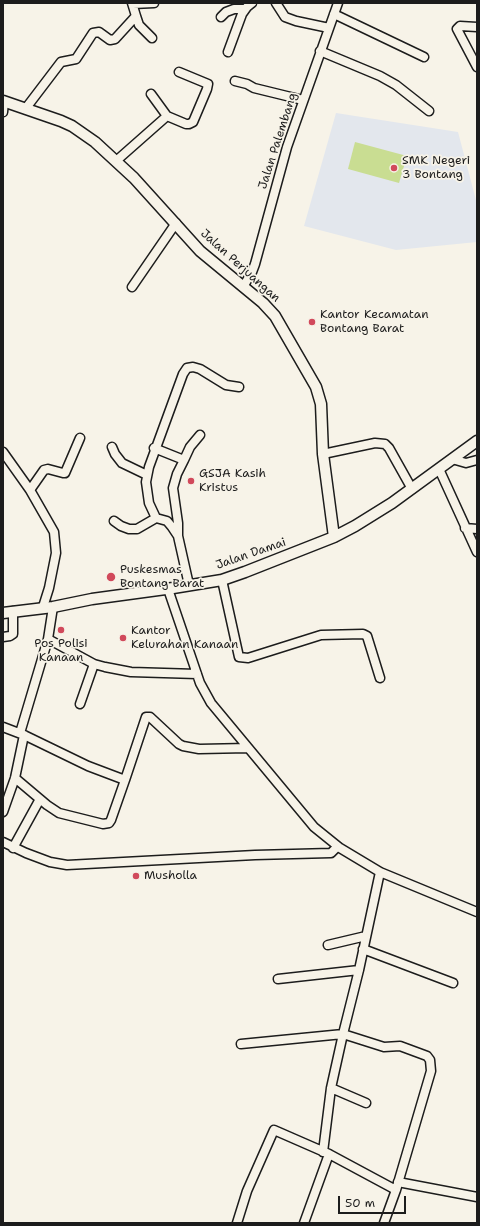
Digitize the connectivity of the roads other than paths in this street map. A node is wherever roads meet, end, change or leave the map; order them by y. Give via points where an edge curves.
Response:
1 (154, 3) edge
2 (252, 3) edge
3 (276, 3) edge
4 (338, 3) edge
5 (132, 4) edge
6 (245, 9) junction
7 (136, 16) junction
8 (221, 17) dead end
9 (332, 22) junction
10 (477, 27) edge
11 (152, 38) dead end
12 (320, 51) junction
13 (228, 52) dead end
14 (424, 57) dead end
15 (476, 65) edge
16 (178, 72) dead end
17 (235, 81) dead end
18 (151, 94) dead end
19 (303, 100) junction
20 (3, 105) edge
21 (26, 108) junction
22 (429, 111) dead end
23 (167, 116) junction
24 (116, 161) junction
25 (176, 224) junction
26 (132, 287) dead end
27 (243, 287) junction
28 (239, 387) dead end
29 (200, 435) dead end
30 (80, 438) dead end
31 (477, 441) edge
32 (112, 447) dead end
33 (154, 448) junction
34 (3, 452) edge
35 (322, 454) junction
36 (452, 459) junction
37 (184, 460) junction
38 (477, 460) edge
39 (439, 469) junction
40 (147, 475) junction
41 (412, 489) junction
42 (30, 490) junction
43 (156, 518) junction
44 (114, 521) dead end
45 (465, 528) junction
46 (477, 529) edge
47 (178, 536) junction
48 (334, 537) junction
49 (477, 552) edge
50 (222, 580) junction
51 (178, 587) junction
52 (48, 607) junction
53 (8, 612) edge
54 (3, 637) edge
55 (48, 639) junction
56 (94, 664) junction
57 (197, 674) junction
58 (380, 678) dead end
59 (80, 704) dead end
60 (3, 727) edge
61 (22, 734) junction
62 (248, 748) junction
63 (15, 778) junction
64 (125, 780) junction
65 (40, 799) junction
66 (3, 812) edge
67 (3, 842) edge
68 (337, 847) junction
69 (13, 848) junction
70 (380, 872) junction
71 (477, 912) edge
72 (366, 936) junction
73 (328, 945) dead end
74 (363, 949) junction
75 (359, 970) junction
76 (278, 979) dead end
77 (453, 983) dead end
78 (343, 1034) junction
79 (241, 1044) dead end
80 (331, 1088) junction
81 (366, 1103) dead end
82 (326, 1153) junction
83 (397, 1186) junction
84 (477, 1197) edge
85 (237, 1223) edge
86 (304, 1223) edge
87 (384, 1223) edge

1 - 5 street
2 - 6 street
3 - 9 street via 285,16 296,21
4 - 9 street, Jalan Palembang
5 - 7 street
6 - 8 street via 234,9
6 - 13 street
7 - 11 street via 140,25
7 - 21 street via 113,40 99,32 93,33 76,59 61,62
9 - 12 street, Jalan Palembang
9 - 14 street
10 - 15 street via 460,26 457,29
12 - 19 street, Jalan Palembang
12 - 22 street via 390,82
16 - 23 street via 208,84 207,89 191,123 186,124
17 - 19 street
18 - 23 street
19 - 27 street, Jalan Palembang via 287,147 255,264
20 - 21 street, Jalan Perjuangan
21 - 24 street, Jalan Perjuangan via 72,126
23 - 24 street
24 - 25 street, Jalan Perjuangan
25 - 26 street
25 - 27 street, Jalan Perjuangan via 200,251
27 - 35 street, Jalan Perjuangan via 275,316 316,387 321,404
28 - 33 street via 226,385 200,369 187,368
29 - 37 street
30 - 42 street via 65,472 44,470
31 - 36 street, Jalan Damai
32 - 40 street via 122,463
33 - 37 street
33 - 40 street
34 - 42 street
35 - 41 street via 375,443 385,444
35 - 48 street, Jalan Perjuangan
36 - 38 street via 466,462
36 - 39 street, Jalan Damai
37 - 47 street via 176,474 173,488
39 - 41 street, Jalan Damai
39 - 45 street
40 - 43 street via 147,497
41 - 48 street, Jalan Damai
42 - 52 street via 52,528 56,553
43 - 44 street via 137,529 129,529
43 - 47 street via 167,521
45 - 46 street
45 - 49 street
47 - 51 street
48 - 50 street, Jalan Damai
50 - 51 street, Jalan Damai
50 - 58 street via 239,657 248,658 321,635 363,634 367,636
51 - 52 street, Jalan Damai
51 - 57 street
52 - 53 street, Jalan Damai
52 - 55 street
53 - 54 street via 13,634
55 - 56 street
55 - 61 street
56 - 57 street via 132,672
56 - 59 street
57 - 62 street via 211,703
60 - 61 street
61 - 63 street
61 - 64 street via 88,766
62 - 64 street via 199,749 183,746 150,717 146,717
62 - 68 street via 302,814
63 - 65 street
63 - 66 street
64 - 65 street via 111,820 106,824 59,813
65 - 69 street
67 - 69 street
68 - 69 street via 331,854 256,855 67,865 50,862
68 - 70 street
70 - 71 street
70 - 72 street
72 - 73 street
72 - 74 street
74 - 75 street
74 - 77 street
75 - 76 street
75 - 78 street
78 - 79 street
78 - 80 street
78 - 83 street via 384,1047 400,1046 427,1056 430,1060 431,1071
80 - 81 street
80 - 82 street
82 - 83 street
82 - 85 street via 274,1130 247,1191
82 - 86 street
83 - 84 street
83 - 87 street

